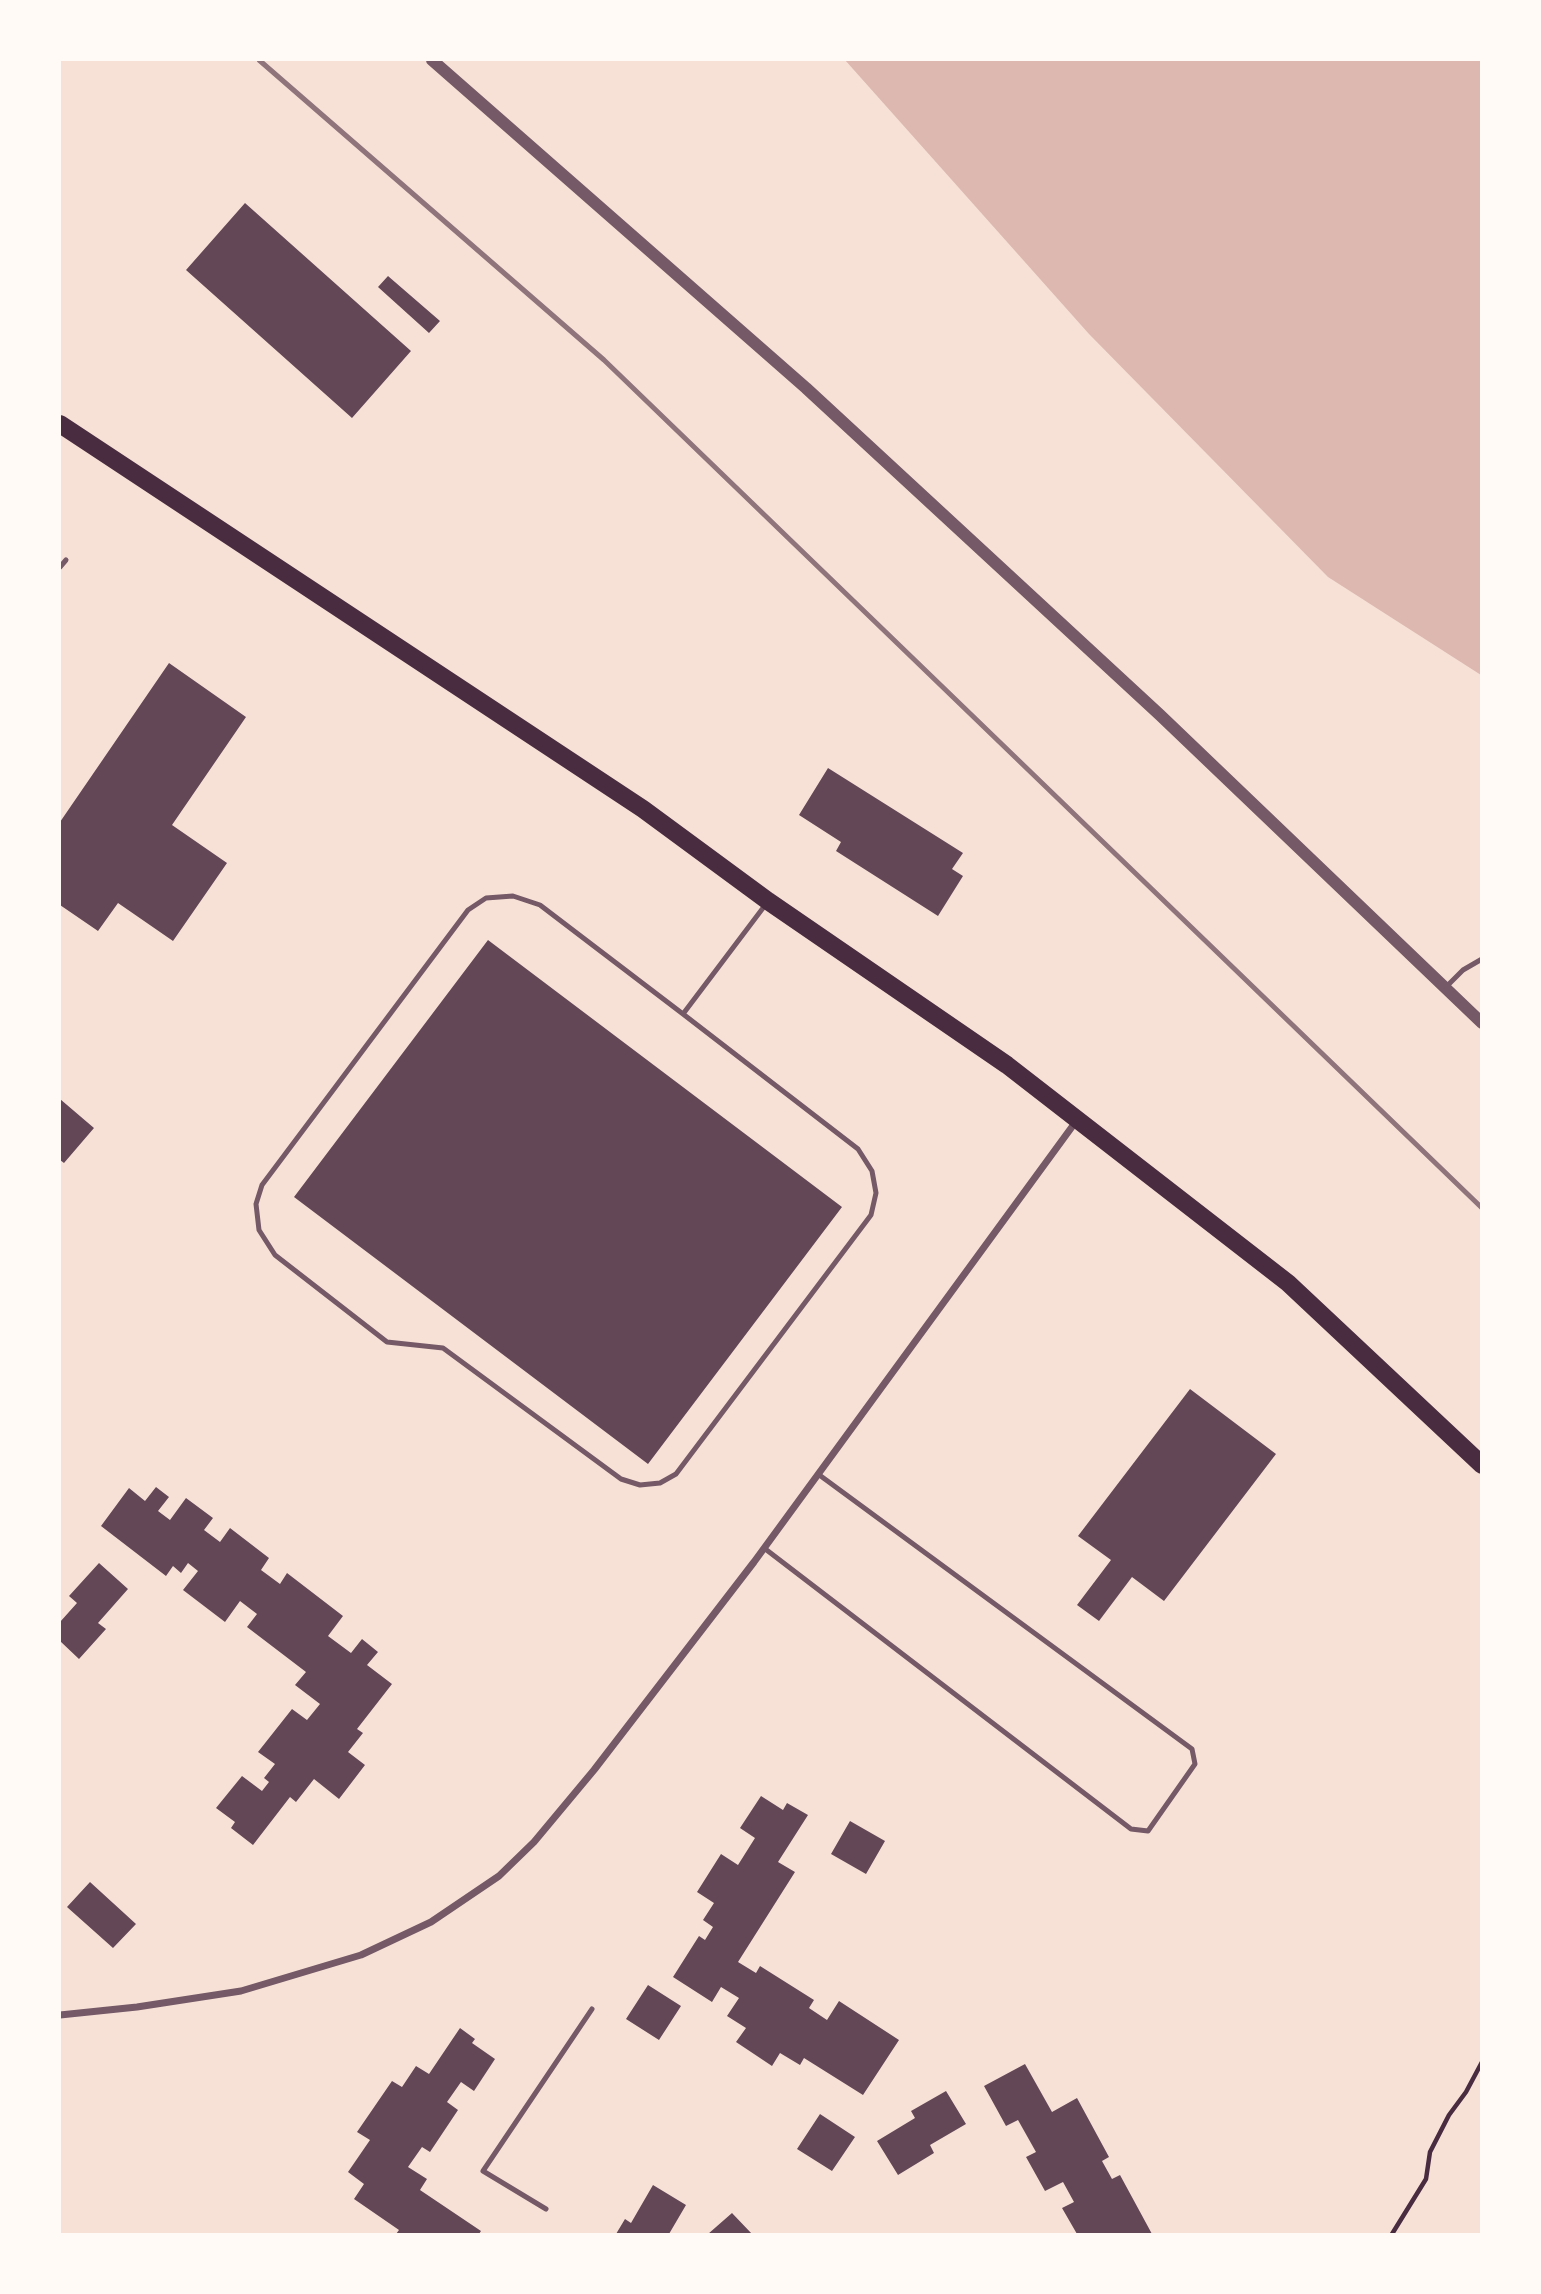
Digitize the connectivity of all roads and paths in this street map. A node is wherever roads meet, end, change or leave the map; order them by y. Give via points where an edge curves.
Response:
1 (432, 60) edge
2 (60, 424) edge
3 (66, 560) dead end
4 (60, 567) edge
5 (768, 901) junction
6 (1482, 959) edge
7 (1446, 987) junction
8 (683, 1014) junction
9 (1482, 1023) edge
10 (1077, 1119) junction
11 (1482, 1465) edge
12 (818, 1474) junction
13 (764, 1548) junction
14 (592, 2009) dead end
15 (60, 2015) edge
16 (1482, 2062) edge
17 (546, 2209) dead end
18 (1392, 2235) edge

1 - 7 street via 806,388
2 - 5 main road via 643,809
3 - 4 lane
5 - 8 lane
5 - 10 main road via 1007,1065
6 - 7 lane
7 - 9 street
8 - 8 lane via 858,1149 872,1171 876,1193 871,1215 855,1237 676,1474 660,1483 640,1485 621,1479 443,1348 387,1342 275,1255 259,1230 256,1203 262,1185 468,910 486,898 513,896 540,905
10 - 11 main road via 1289,1283
10 - 12 street
12 - 13 street
12 - 13 lane via 1192,1749 1195,1764 1148,1830 1131,1829
13 - 15 street via 534,1842 499,1876 431,1922 361,1955 241,1991
14 - 17 lane via 483,2171
16 - 18 path via 1449,2115 1430,2152 1426,2179

